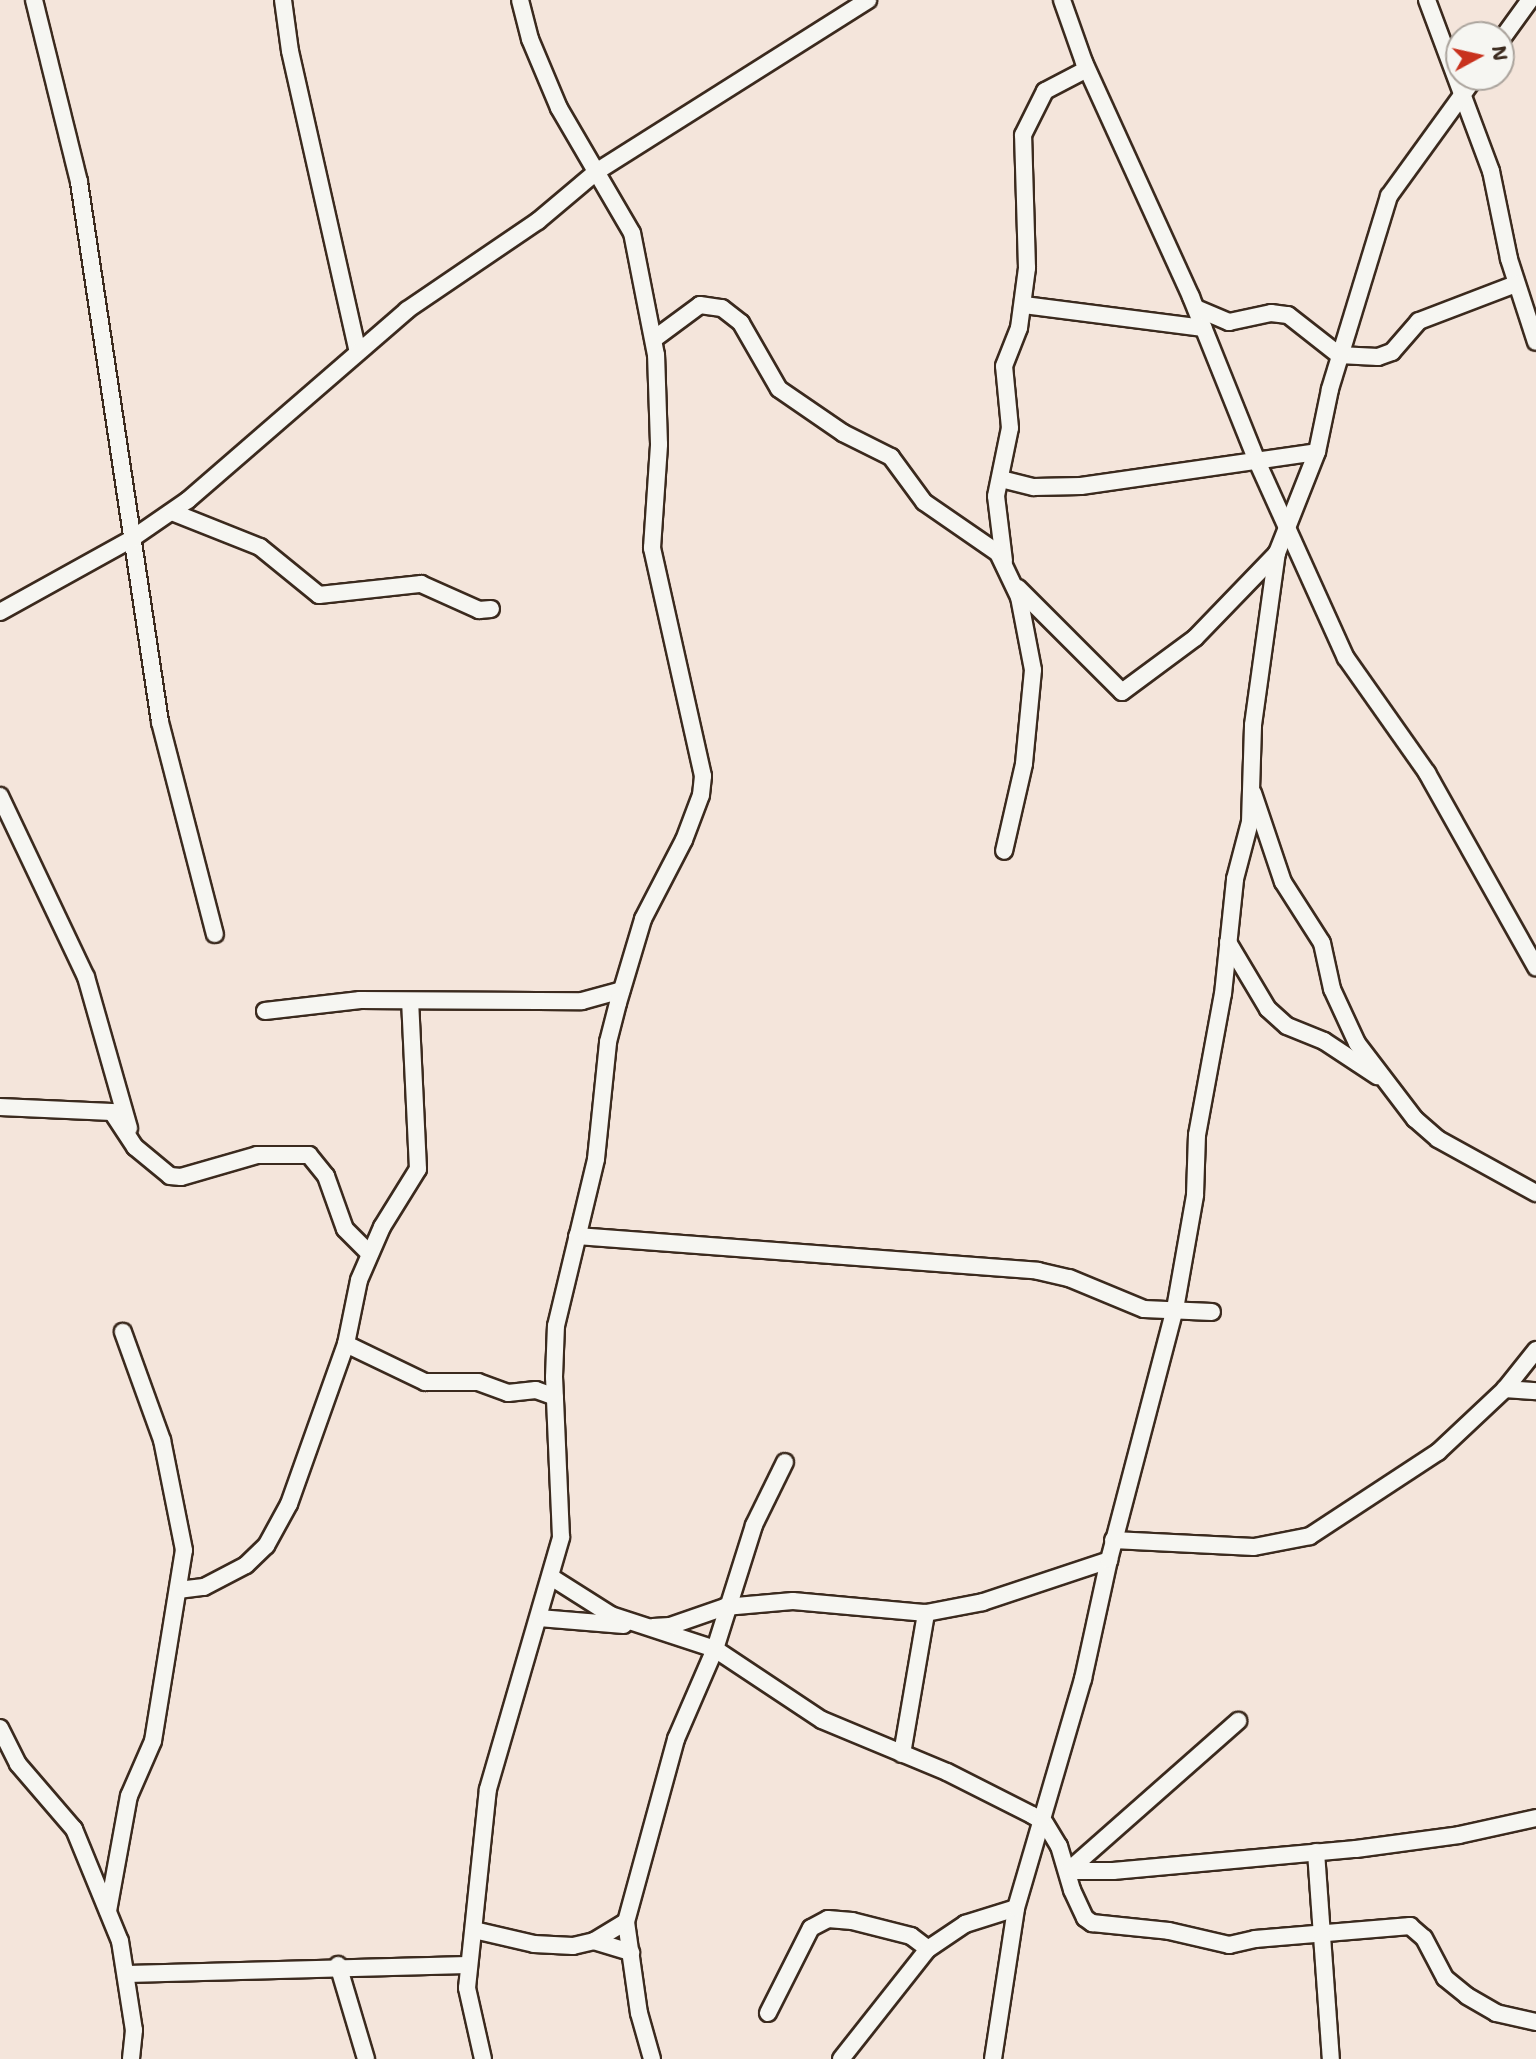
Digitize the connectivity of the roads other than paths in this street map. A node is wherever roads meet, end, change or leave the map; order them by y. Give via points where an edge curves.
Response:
1 (34, 0) edge
2 (283, 0) edge
3 (520, 0) edge
4 (868, 0) edge
5 (1062, 0) edge
6 (1427, 0) edge
7 (1530, 0) edge
8 (1515, 21) edge
9 (1087, 69) junction
10 (1465, 91) edge
11 (1462, 96) junction
12 (596, 172) junction
13 (1516, 284) junction
14 (1024, 305) junction
15 (1196, 308) junction
16 (1204, 328) junction
17 (654, 339) junction
18 (1536, 342) edge
19 (357, 349) junction
20 (1339, 355) junction
21 (1317, 453) junction
22 (1256, 459) junction
23 (1001, 479) junction
24 (172, 512) junction
25 (1286, 525) junction
26 (130, 540) junction
27 (1277, 553) junction
28 (1004, 564) junction
29 (1012, 582) junction
30 (491, 609) dead end
31 (0, 612) edge
32 (1253, 793) junction
33 (0, 796) edge
34 (1004, 851) dead end
35 (215, 934) dead end
36 (1228, 942) junction
37 (1536, 967) edge
38 (622, 990) junction
39 (410, 1001) junction
40 (265, 1011) dead end
41 (1388, 1083) junction
42 (0, 1108) edge
43 (135, 1147) junction
44 (1536, 1193) edge
45 (577, 1236) junction
46 (370, 1254) junction
47 (1175, 1309) junction
48 (1212, 1312) dead end
49 (123, 1332) dead end
50 (346, 1344) junction
51 (1536, 1350) edge
52 (1505, 1389) junction
53 (1536, 1391) edge
54 (555, 1396) junction
55 (785, 1462) dead end
56 (1113, 1540) junction
57 (1108, 1560) junction
58 (551, 1577) junction
59 (178, 1590) junction
60 (725, 1608) junction
61 (926, 1613) junction
62 (539, 1618) junction
63 (643, 1627) junction
64 (715, 1649) junction
65 (1238, 1721) dead end
66 (0, 1728) edge
67 (902, 1754) junction
68 (1536, 1818) edge
69 (1039, 1819) junction
70 (1317, 1852) junction
71 (1068, 1871) junction
72 (1016, 1908) junction
73 (108, 1911) junction
74 (626, 1922) junction
75 (474, 1930) junction
76 (1320, 1933) junction
77 (594, 1941) junction
78 (928, 1949) junction
79 (631, 1952) junction
80 (338, 1965) junction
81 (469, 1965) junction
82 (126, 1974) junction
83 (768, 2013) dead end
84 (1536, 2022) edge
85 (131, 2059) edge
86 (366, 2059) edge
87 (484, 2059) edge
88 (652, 2059) edge
89 (841, 2059) edge
90 (993, 2059) edge
91 (1329, 2059) edge

1 - 26 street via 79,182
2 - 19 street via 290,51
3 - 12 street via 549,88
4 - 12 street
5 - 9 street
6 - 11 street
7 - 8 street
9 - 14 street via 1045,91 1023,135
9 - 15 street
10 - 11 street
11 - 13 street via 1491,171
11 - 20 street via 1389,196
12 - 17 street via 632,233
12 - 19 street via 538,221
13 - 18 street
13 - 20 street via 1419,321 1392,352 1359,358
14 - 16 street
14 - 23 street via 1004,366 1010,428
15 - 16 street
15 - 20 street via 1228,322 1271,313 1288,315
16 - 22 street
17 - 28 street via 700,305 722,308 741,323 779,389 843,433 891,457 924,502 989,544
17 - 38 street via 659,444 652,548 703,776 695,814 643,919
19 - 24 street via 219,476
20 - 21 street
21 - 22 street
21 - 25 street
22 - 23 street via 1081,486 1034,488
22 - 25 street
23 - 28 street via 996,496
24 - 26 street
24 - 30 street via 260,547 319,595 421,584 479,610
25 - 27 street
25 - 37 street via 1346,658 1427,774
26 - 31 street
26 - 35 street via 160,722
27 - 29 street via 1195,638 1122,692
27 - 32 street via 1253,725
28 - 29 street
29 - 34 street via 1033,670 1024,764
32 - 36 street
32 - 41 street via 1283,882 1322,943 1342,1015
33 - 43 street via 86,977
36 - 41 street via 1268,1009 1287,1026 1324,1041
36 - 47 street
38 - 39 street via 559,1003
38 - 45 street via 608,1042 596,1159
39 - 40 street via 359,1000
39 - 46 street via 418,1169
41 - 44 street via 1415,1119 1438,1139
42 - 43 street via 111,1112
43 - 46 street via 153,1166 181,1177 257,1155 309,1155 326,1176 345,1228
45 - 47 street via 1038,1271 1069,1278 1144,1309
45 - 54 street via 556,1326
46 - 50 street via 359,1280
47 - 48 street
47 - 56 street
49 - 59 street via 162,1440 184,1550
50 - 54 street via 425,1382 478,1382 508,1393 536,1390
50 - 59 street via 289,1504 266,1546 232,1574 204,1587
51 - 52 street
52 - 53 street
52 - 56 street via 1405,1478 1310,1536 1254,1547
54 - 58 street via 561,1538
55 - 60 street via 764,1501
56 - 57 street
57 - 61 street via 983,1602
57 - 69 street via 1083,1679
58 - 62 street
58 - 63 street via 611,1615
59 - 73 street via 153,1741 128,1796
60 - 61 street via 793,1601
60 - 63 street via 670,1626
60 - 64 street
61 - 67 street
62 - 63 street
62 - 75 street via 520,1667 488,1789
63 - 64 street
64 - 67 street via 822,1720
64 - 74 street via 676,1739
65 - 71 street
66 - 73 street via 18,1764 74,1829
67 - 69 street
68 - 70 street via 1436,1839
69 - 71 street via 1059,1846
69 - 72 street
70 - 71 street
70 - 76 street
71 - 76 street via 1085,1918 1092,1923 1169,1931 1217,1945
72 - 78 street via 965,1924
72 - 90 street
73 - 82 street
74 - 77 street
74 - 79 street
75 - 77 street via 534,1944 573,1947
75 - 81 street
76 - 84 street via 1378,1926 1417,1928 1444,1978 1496,2013
76 - 91 street
77 - 79 street
78 - 83 street via 911,1936 828,1919 811,1928
78 - 89 street
79 - 88 street via 639,2013
80 - 81 street
80 - 82 street
80 - 86 street
81 - 87 street via 467,1988
82 - 85 street via 134,2030

